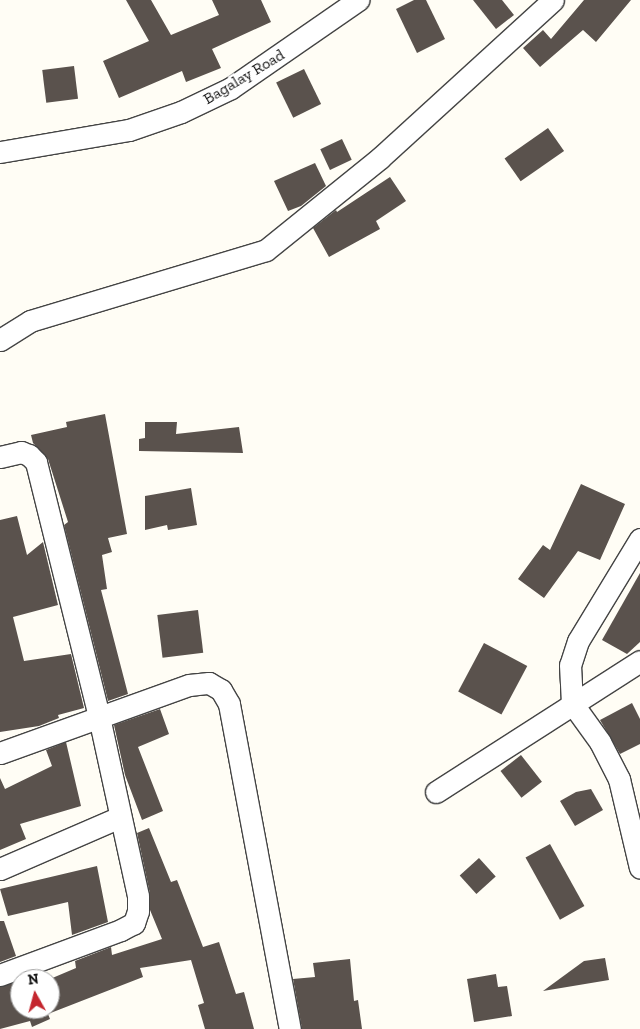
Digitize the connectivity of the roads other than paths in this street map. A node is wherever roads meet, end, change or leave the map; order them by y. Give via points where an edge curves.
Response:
1 (358, 0) edge
2 (553, 0) edge
3 (0, 152) edge
4 (0, 340) edge
5 (0, 457) edge
6 (640, 539) edge
7 (640, 661) edge
8 (572, 703) junction
9 (98, 717) junction
10 (0, 753) edge
11 (436, 792) dead end
12 (120, 817) junction
13 (640, 868) edge
14 (0, 869) edge
15 (0, 975) edge
16 (290, 1029) edge

1 - 3 street, Bagalay Road via 231,88 181,112 129,130
2 - 4 street via 380,158 266,250 30,321
5 - 9 street via 21,452 29,454 36,462
6 - 8 street via 574,650 570,665
7 - 8 street
8 - 11 street
8 - 13 street via 600,742 619,779
9 - 10 street
9 - 12 street
9 - 16 street via 189,685 210,684 221,690 229,704
12 - 14 street
12 - 15 street via 138,896 134,923

